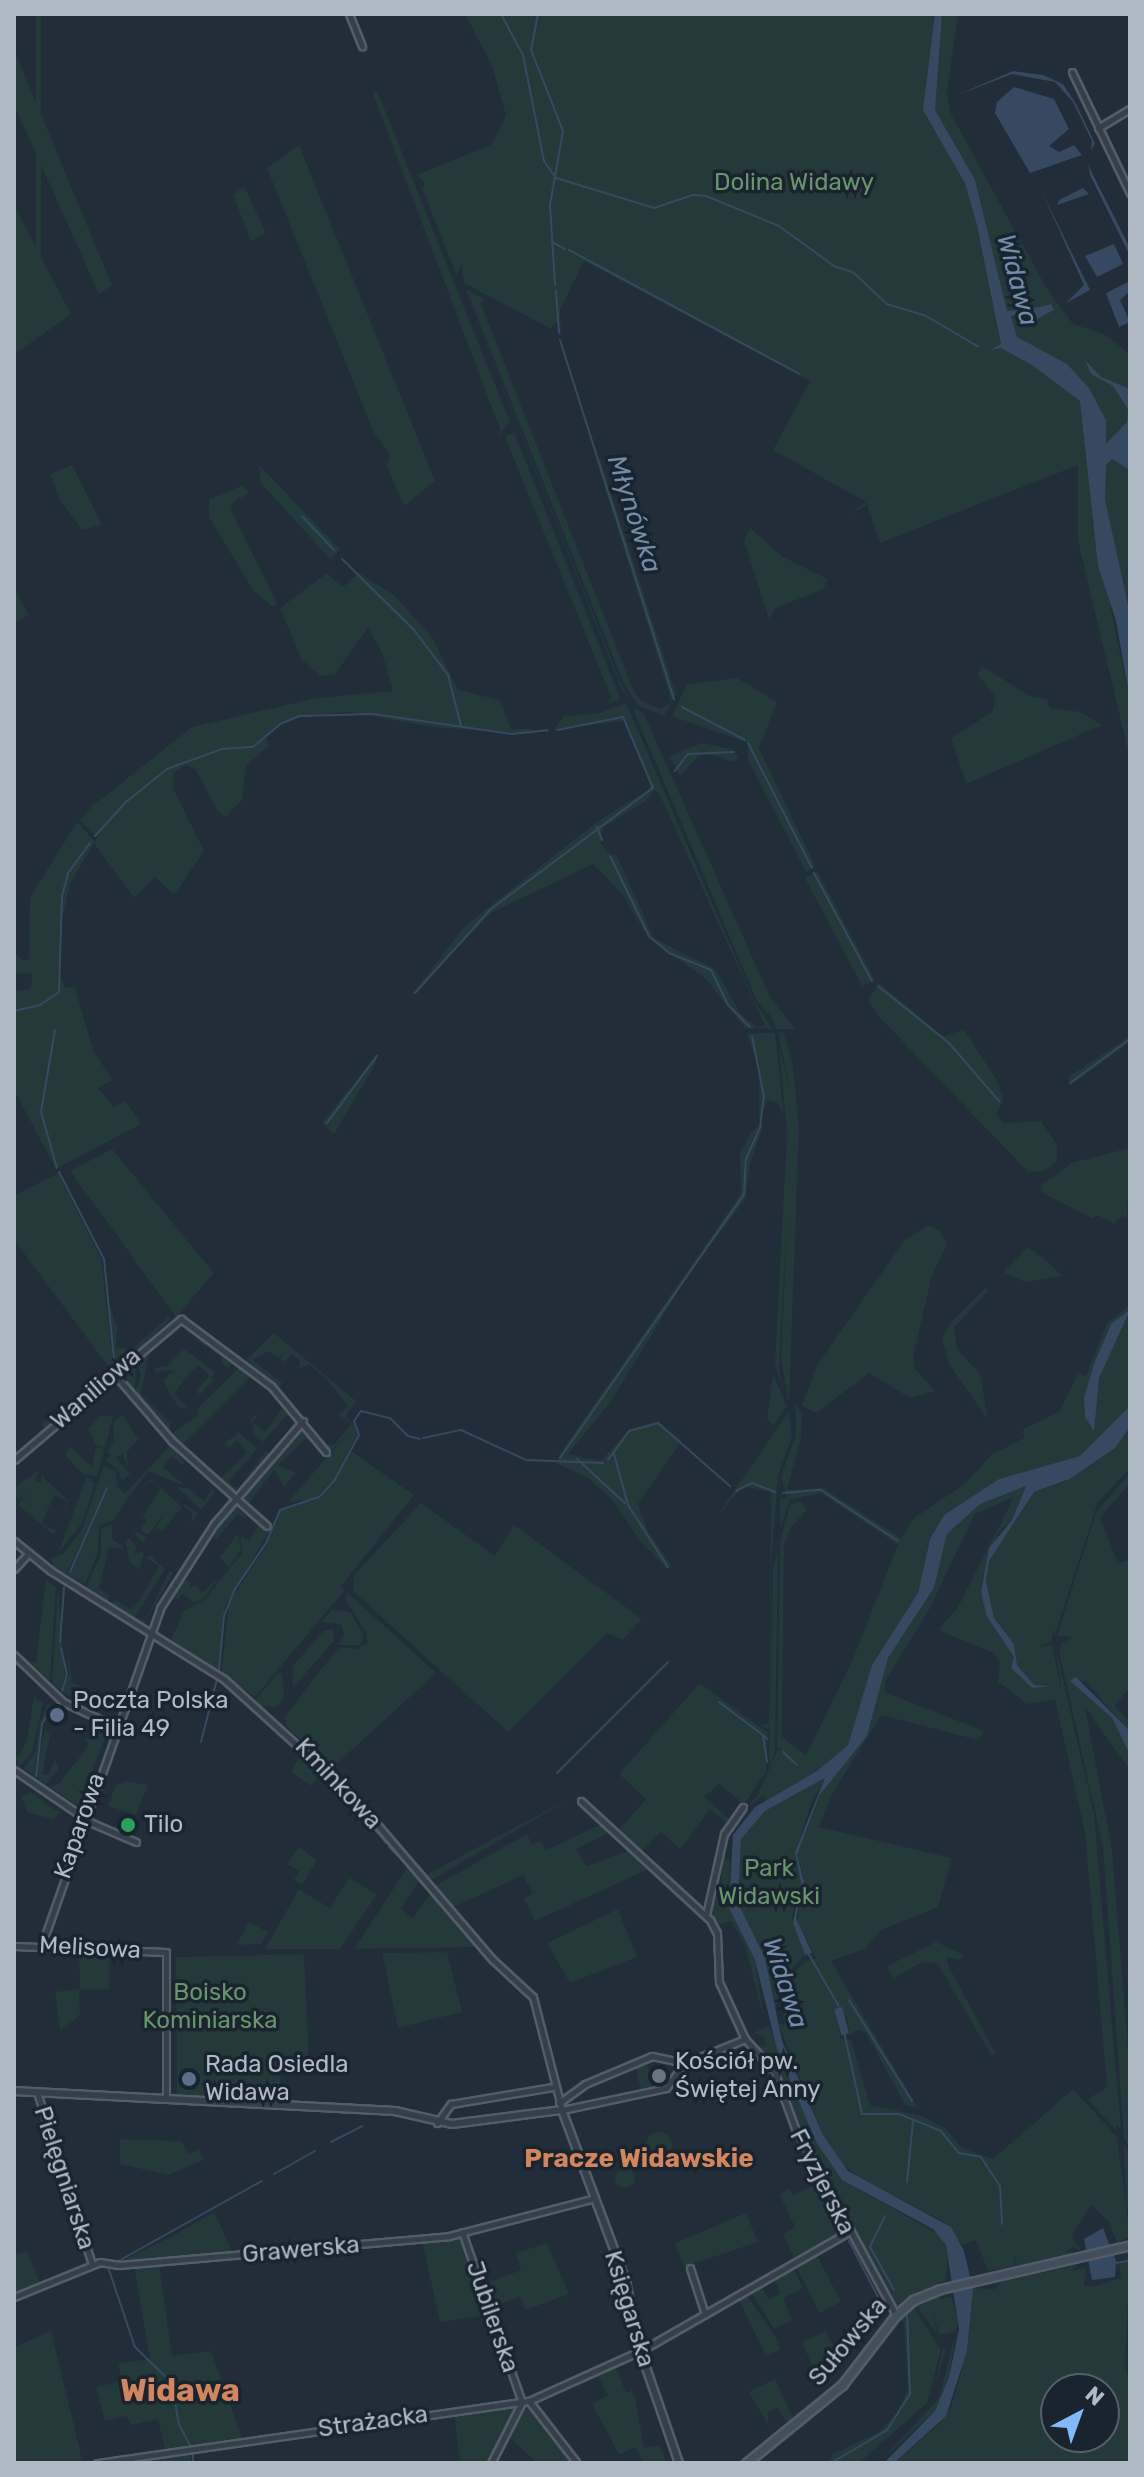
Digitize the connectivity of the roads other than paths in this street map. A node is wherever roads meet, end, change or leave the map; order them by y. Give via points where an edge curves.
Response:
1 (349, 14) edge
2 (362, 46) dead end
3 (1072, 72) dead end
4 (1130, 109) edge
5 (1098, 128) junction
6 (1130, 193) edge
7 (117, 1377) junction
8 (303, 1421) junction
9 (326, 1452) dead end
10 (14, 1460) edge
11 (235, 1498) junction
12 (267, 1526) dead end
13 (14, 1541) edge
14 (29, 1553) junction
15 (14, 1569) edge
16 (148, 1632) junction
17 (14, 1655) edge
18 (115, 1726) junction
19 (14, 1770) edge
20 (581, 1801) dead end
21 (743, 1807) dead end
22 (83, 1818) junction
23 (136, 1842) dead end
24 (706, 1915) junction
25 (42, 1944) junction
26 (14, 1946) edge
27 (745, 2039) junction
28 (685, 2063) junction
29 (552, 2088) junction
30 (14, 2091) edge
31 (37, 2092) junction
32 (166, 2099) junction
33 (561, 2106) junction
34 (437, 2123) junction
35 (591, 2199) junction
36 (462, 2232) junction
37 (848, 2232) junction
38 (1130, 2245) edge
39 (92, 2264) junction
40 (690, 2268) dead end
41 (14, 2297) edge
42 (704, 2311) junction
43 (896, 2315) junction
44 (640, 2350) junction
45 (525, 2402) junction
46 (97, 2463) edge
47 (491, 2463) edge
48 (577, 2463) edge
49 (679, 2463) edge
50 (746, 2463) edge

1 - 2 street
3 - 5 street
4 - 5 street
5 - 6 street
7 - 8 street, Waniliowa via 179,1319 256,1373
7 - 10 street, Waniliowa
7 - 11 street via 172,1441
8 - 9 street
8 - 11 street, Kaparowa
11 - 12 street
11 - 16 street, Kaparowa via 184,1567
13 - 14 street, Kminkowa
14 - 15 street
14 - 16 street, Kminkowa
16 - 18 street, Kaparowa
16 - 29 street, Kminkowa via 224,1679 284,1728 351,1794 492,1959 531,1995
17 - 18 street via 63,1702
18 - 22 street, Kaparowa
19 - 22 street
20 - 24 street, Fryzjerska
21 - 24 street via 724,1834
22 - 23 street
22 - 25 street, Kaparowa
24 - 27 street, Fryzjerska via 717,1933 719,1982
25 - 26 street, Melisowa
25 - 32 street, Melisowa via 166,1952
27 - 28 street
27 - 37 street, Fryzjerska via 774,2071 791,2119
28 - 33 street via 652,2056 585,2084
28 - 33 street via 684,2071 662,2090
29 - 33 street, Kminkowa
29 - 34 street via 451,2104
30 - 31 street
31 - 32 street
31 - 39 street, Pielęgniarska
32 - 34 street via 395,2111
33 - 34 street
33 - 35 street, Księgarska
35 - 36 street, Grawerska
35 - 44 street, Księgarska via 626,2281
36 - 39 street, Grawerska via 350,2246
36 - 45 street, Jubilerska
37 - 42 street, Strażacka
37 - 43 street, Fryzjerska
38 - 43 main road, Sułowska via 949,2287 921,2296
39 - 41 street, Grawerska
40 - 42 street
42 - 44 street, Strażacka
43 - 50 main road, Sułowska via 842,2385
44 - 45 street, Strażacka
44 - 49 street, Księgarska
45 - 46 street, Strażacka
45 - 47 street
45 - 48 street, Jubilerska

